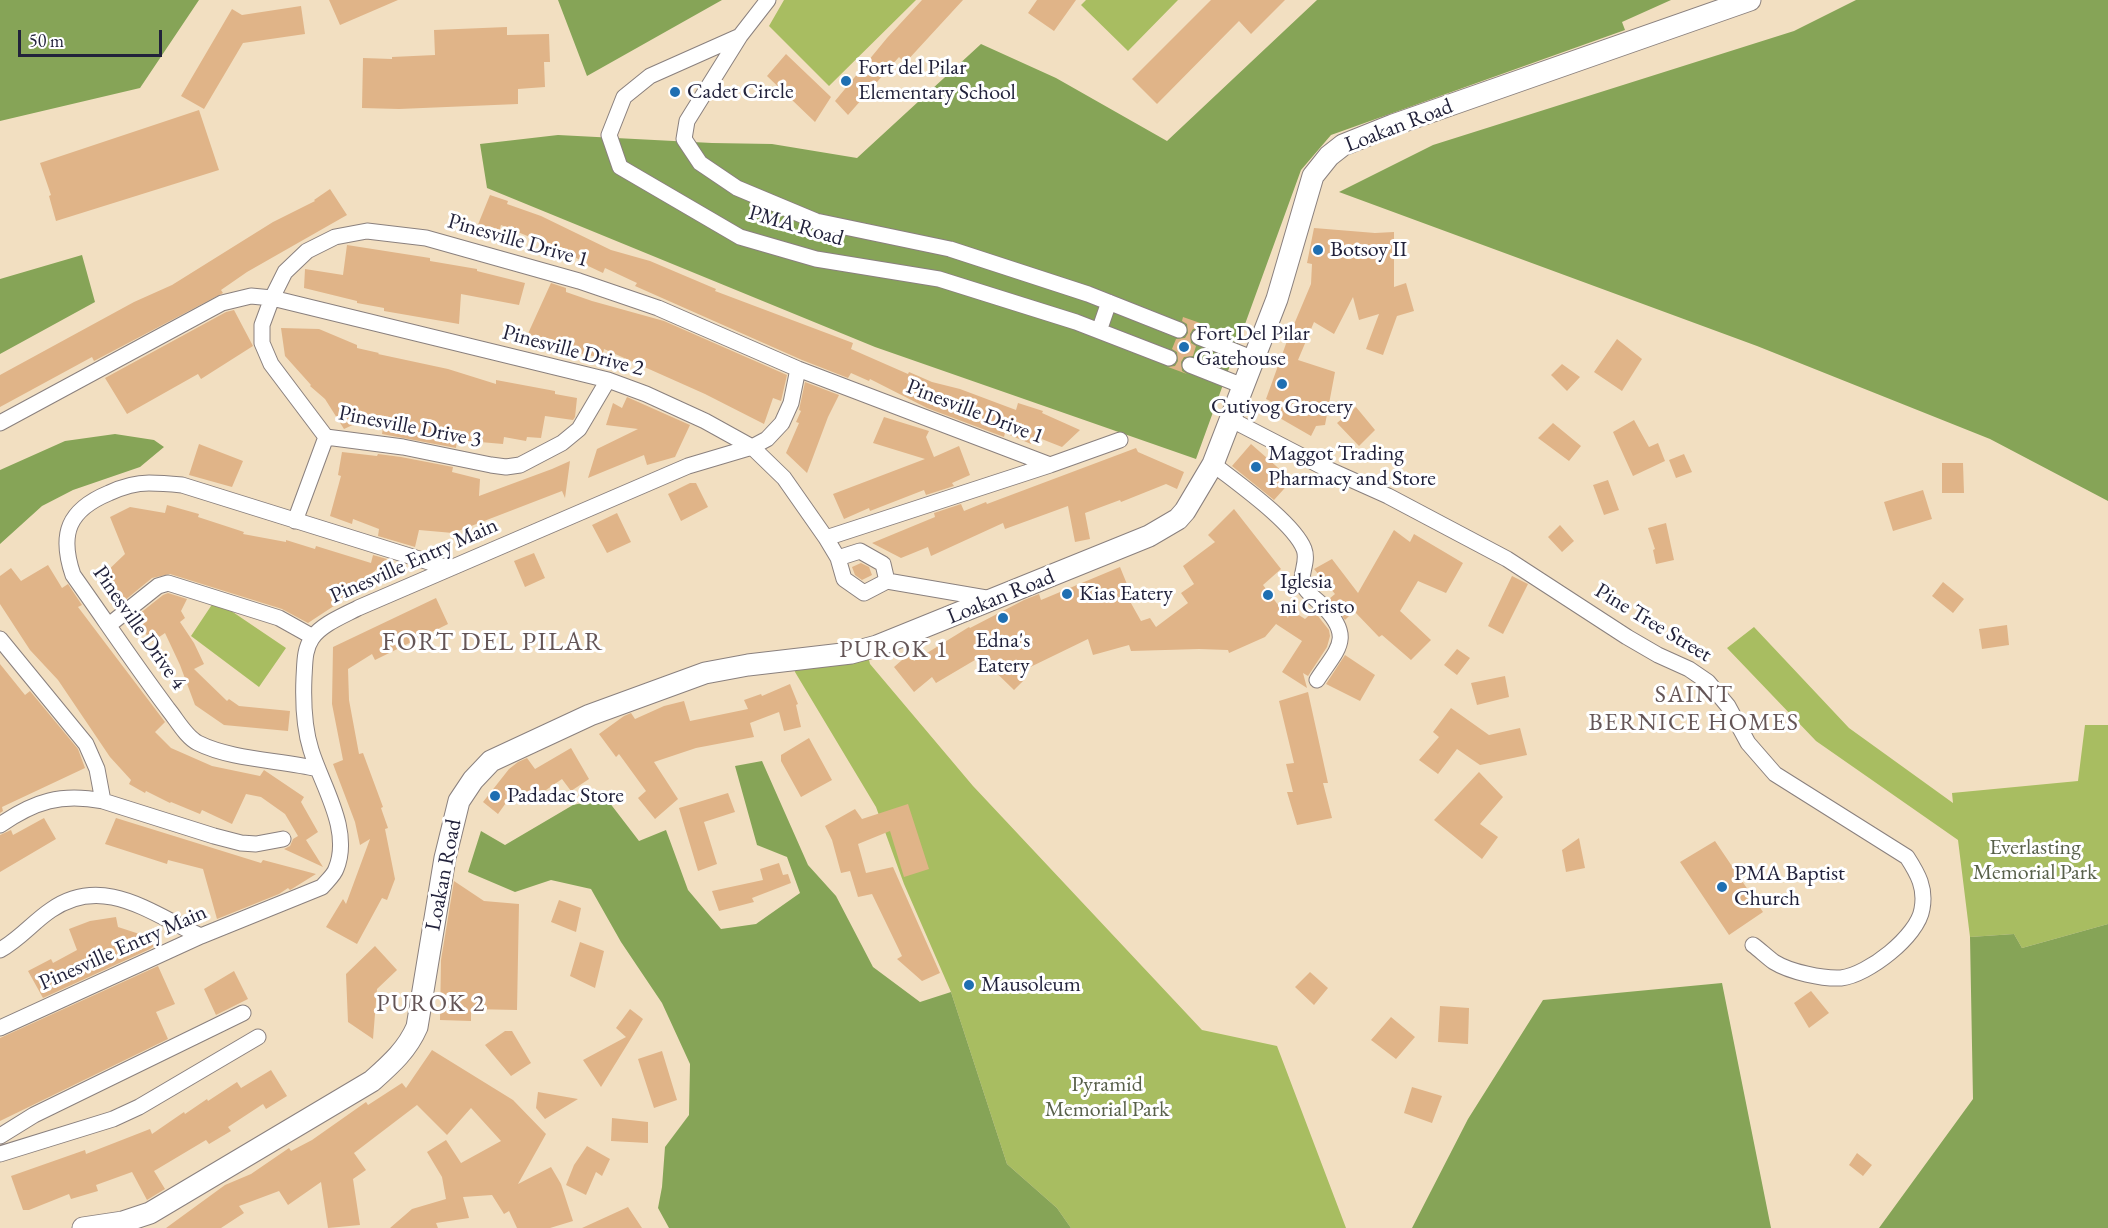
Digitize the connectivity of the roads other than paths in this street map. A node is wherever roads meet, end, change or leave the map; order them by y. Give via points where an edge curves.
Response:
1 (768, 0) edge
2 (1750, 0) edge
3 (1725, 5) edge
4 (740, 36) junction
5 (272, 298) junction
6 (1109, 302) junction
7 (1179, 330) dead end
8 (1099, 331) junction
9 (1199, 337) dead end
10 (1169, 358) dead end
11 (1254, 359) junction
12 (1190, 365) dead end
13 (798, 369) junction
14 (608, 380) junction
15 (1244, 386) junction
16 (1230, 419) junction
17 (0, 423) edge
18 (326, 436) junction
19 (1120, 440) dead end
20 (752, 447) junction
21 (1213, 464) junction
22 (1050, 465) junction
23 (295, 521) junction
24 (826, 538) junction
25 (838, 558) junction
26 (448, 568) junction
27 (887, 581) junction
28 (995, 599) junction
29 (109, 626) junction
30 (313, 637) junction
31 (0, 639) edge
32 (1317, 680) dead end
33 (318, 769) junction
34 (103, 801) junction
35 (0, 825) edge
36 (283, 839) dead end
37 (201, 936) junction
38 (1753, 945) dead end
39 (0, 950) edge
40 (243, 1013) dead end
41 (0, 1028) edge
42 (258, 1037) dead end
43 (0, 1136) edge
44 (0, 1154) edge
45 (82, 1228) edge

1 - 4 street, PMA Road
2 - 3 main road, Loakan Road
3 - 11 main road, Loakan Road via 1343,145 1313,176 1277,299
4 - 6 street, PMA Road via 687,121 684,139 700,163 737,188 816,221 950,249
4 - 8 street, PMA Road via 650,76 624,97 609,135 620,167 740,237 816,259 939,279
5 - 13 street, Pinesville Drive 1 via 285,272 308,251 335,237 367,231 426,238 579,281 658,308
5 - 14 street, Pinesville Drive 2
5 - 17 street via 251,296 222,303
5 - 18 street, Pinesville Drive 3 via 262,325 262,343 276,370
6 - 7 street, PMA Road
6 - 8 street
8 - 10 street, PMA Road
9 - 11 street
11 - 15 main road, Loakan Road
12 - 15 street
13 - 20 street, Pinesville Entry Main via 782,423 767,439
13 - 22 street, Pinesville Drive 1
14 - 18 street, Pinesville Drive 3 via 579,429 562,443 520,465 491,465
14 - 20 street, Pinesville Drive 2 via 705,421
15 - 16 main road, Loakan Road
16 - 21 main road, Loakan Road
16 - 38 street, Pine Tree Street via 1507,559 1658,655 1689,669 1708,682 1728,706 1748,743 1775,774 1907,857 1921,878 1922,910 1905,940 1873,966 1842,978 1811,975 1776,963
18 - 23 street
19 - 22 street
20 - 24 street, Pinesville Drive 2 via 784,478
20 - 26 street, Pinesville Entry Main via 688,465
21 - 28 main road, Loakan Road via 1178,519 1149,536
21 - 32 street via 1267,506 1303,546 1304,586 1328,611 1341,633 1341,644
22 - 24 street
23 - 26 street, Pinesville Drive 4
23 - 29 street, Pinesville Drive 4 via 182,485 127,485 96,498 78,510 68,528 67,558 73,575
24 - 25 street, Pinesville Drive 2
25 - 27 street via 860,551 883,564
25 - 27 street via 844,579 864,593
26 - 30 street, Pinesville Entry Main via 358,608 321,628
27 - 28 street
28 - 45 main road, Loakan Road via 851,653 705,672 590,715 491,761 459,801 445,858 417,1027 395,1061 372,1081 150,1213
29 - 30 street via 158,586 168,584 279,618
29 - 33 street, Pinesville Drive 4 via 197,743 237,755
30 - 33 street, Pinesville Entry Main via 306,650 303,695 310,748
31 - 34 street via 86,744 97,769
33 - 37 street, Pinesville Entry Main via 340,837 336,870 322,887
34 - 35 street via 74,796 54,799
34 - 36 street via 241,843
37 - 39 street via 123,898 83,897 51,909
37 - 41 street, Pinesville Entry Main
40 - 43 street via 34,1115
42 - 44 street via 113,1119

